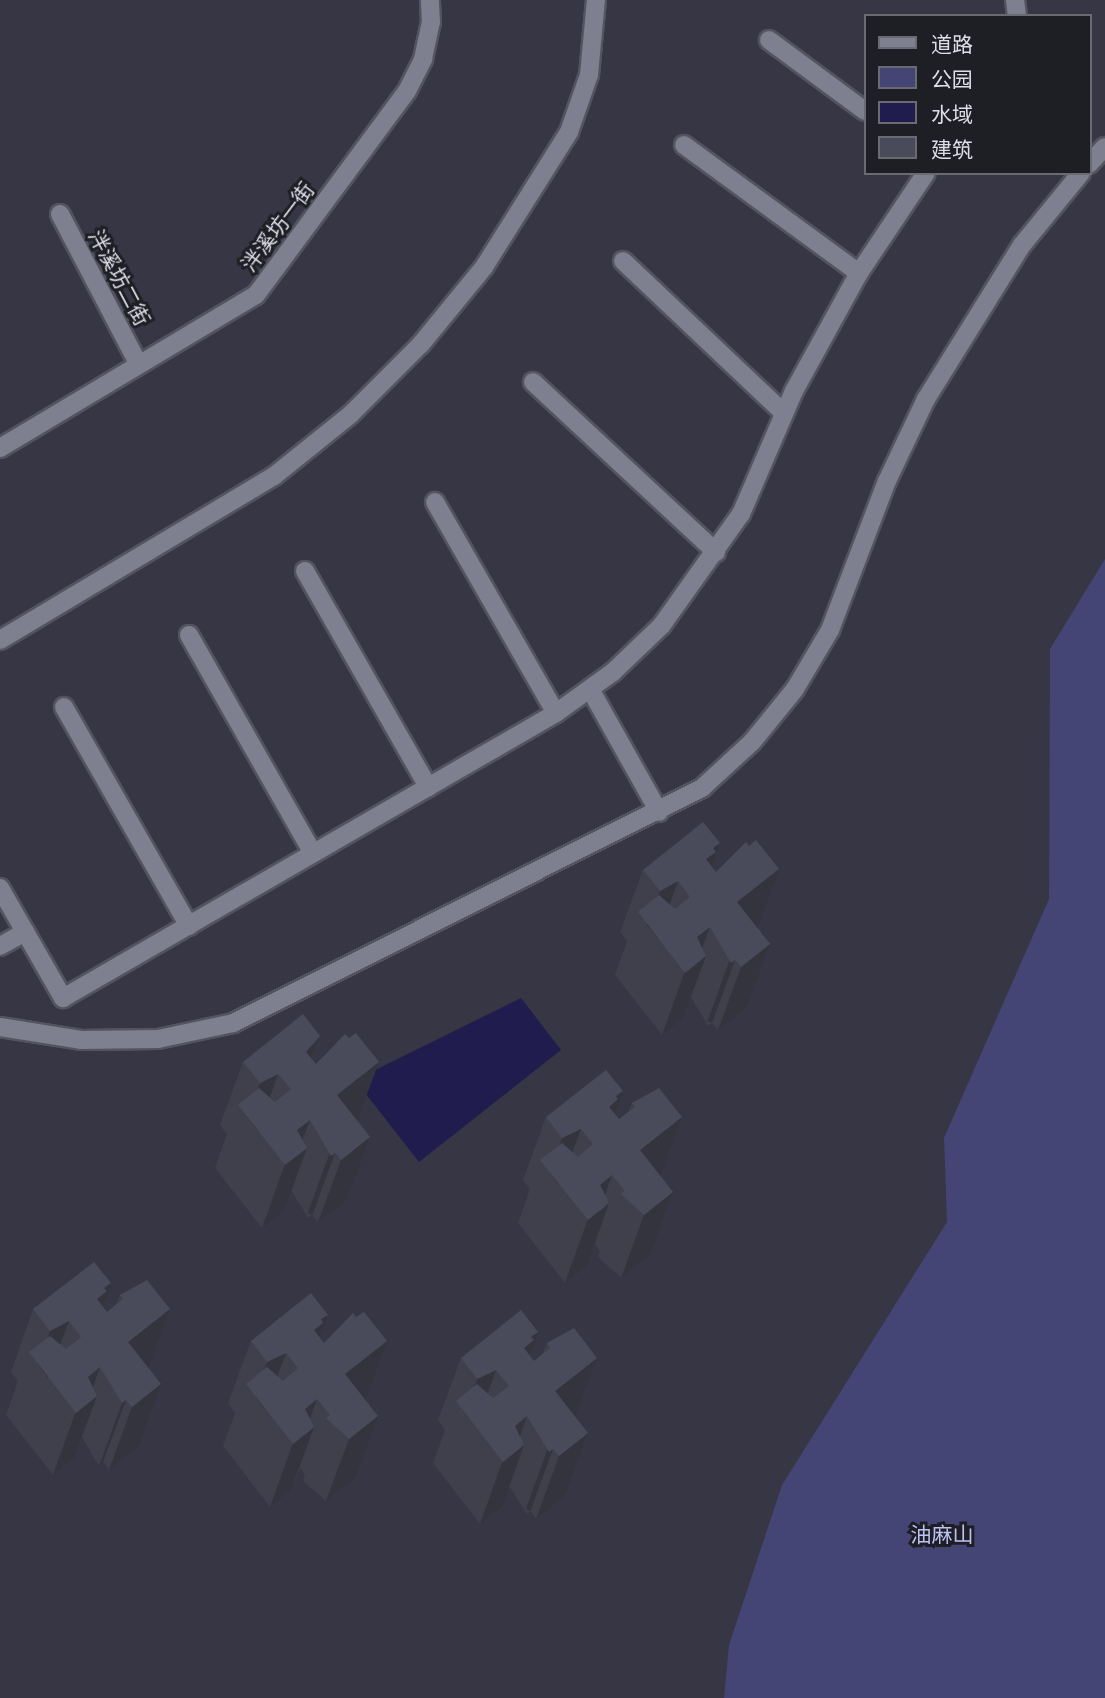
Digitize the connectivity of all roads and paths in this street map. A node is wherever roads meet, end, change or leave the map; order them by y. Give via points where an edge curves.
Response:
1 (430, 0) edge
2 (596, 0) edge
3 (769, 40) dead end
4 (864, 110) edge
5 (684, 145) dead end
6 (1105, 147) edge
7 (1091, 162) edge
8 (925, 175) edge
9 (1079, 175) edge
10 (60, 214) dead end
11 (623, 261) dead end
12 (859, 273) junction
13 (138, 363) junction
14 (533, 382) dead end
15 (784, 413) junction
16 (0, 448) edge
17 (435, 502) dead end
18 (716, 552) junction
19 (305, 572) dead end
20 (189, 635) dead end
21 (0, 640) edge
22 (590, 689) junction
23 (64, 707) dead end
24 (556, 713) junction
25 (428, 787) junction
26 (659, 812) junction
27 (313, 853) junction
28 (0, 888) edge
29 (189, 926) junction
30 (25, 932) junction
31 (0, 946) edge
32 (0, 1027) edge

1 - 13 street, 泮溪坊一街 via 431,22 423,59 407,91 256,295
2 - 21 street via 589,75 569,132 484,267 421,344 351,414 274,476
3 - 4 street
5 - 12 street
6 - 7 street
8 - 12 street
9 - 26 street via 1015,256 926,399 887,481 830,629 795,689 752,742 702,788
10 - 13 street, 泮溪坊二街
11 - 15 street
12 - 15 street
13 - 16 street, 泮溪坊一街
14 - 18 street
15 - 18 street via 741,514
17 - 24 street
18 - 22 street via 662,625
19 - 25 street
20 - 27 street
22 - 24 street
22 - 26 street
23 - 29 street
24 - 25 street
25 - 27 street
26 - 32 street via 233,1023 158,1039 94,1040
27 - 29 street
28 - 30 street
29 - 30 street via 63,998
30 - 31 street

